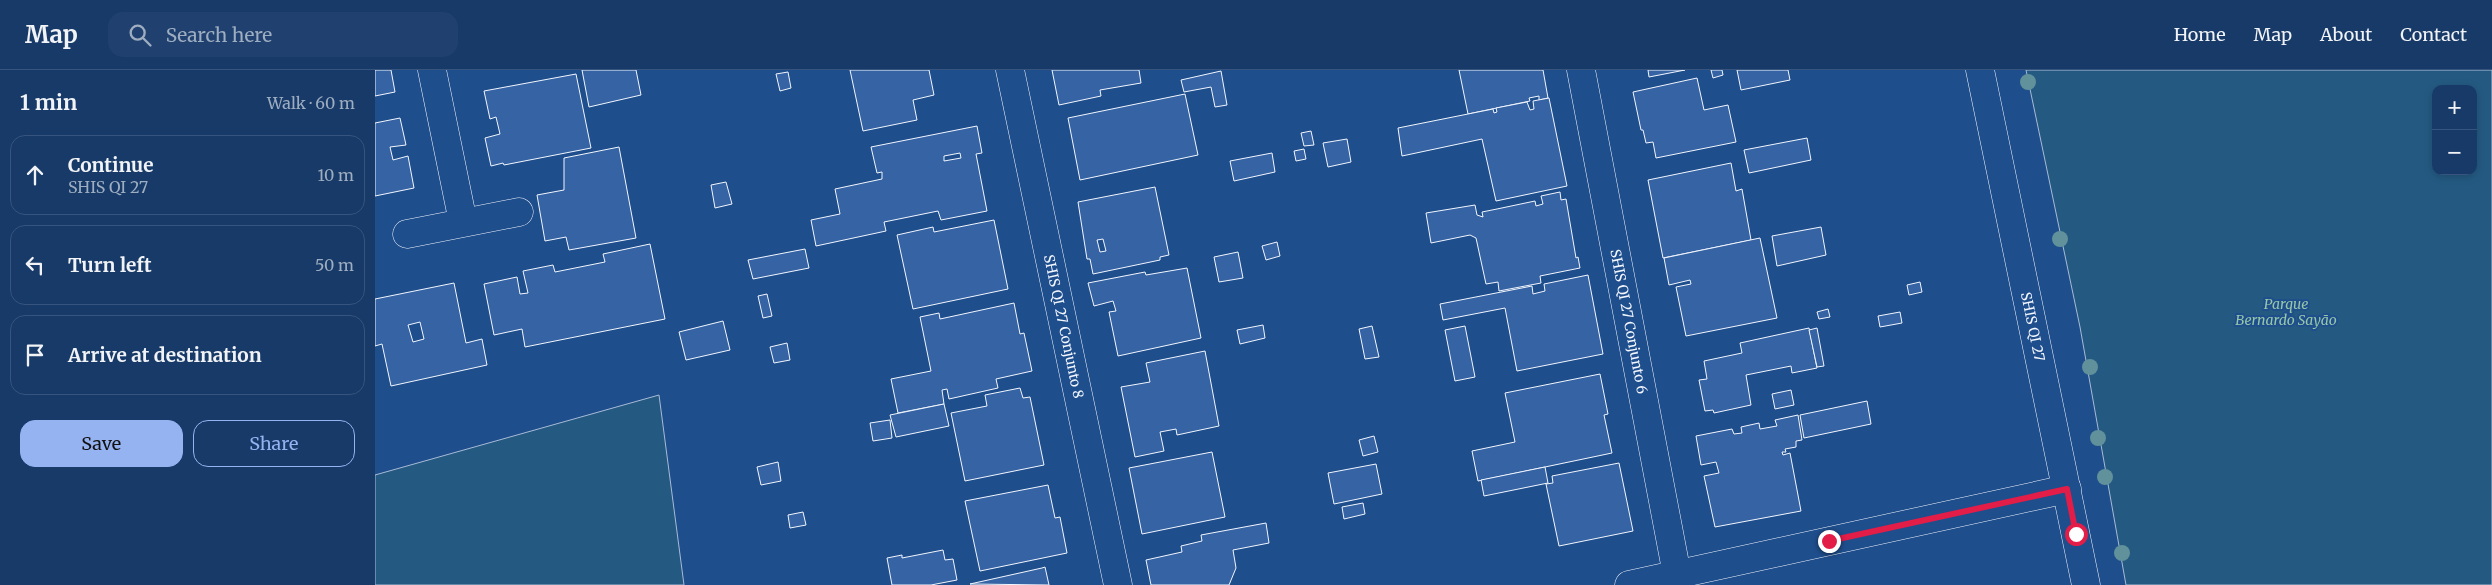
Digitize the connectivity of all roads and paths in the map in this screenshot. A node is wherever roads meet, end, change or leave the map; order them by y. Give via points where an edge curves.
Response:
1 (432, 70) edge
2 (1010, 70) edge
3 (1581, 70) edge
4 (1980, 70) edge
5 (519, 212) dead end
6 (463, 222) junction
7 (407, 234) dead end
8 (2067, 489) junction
9 (1678, 580) edge
10 (1118, 585) edge
11 (1629, 585) edge
12 (2086, 585) edge

1 - 6 street
2 - 10 street, SHIS QI 27 Conjunto 8
3 - 9 street, SHIS QI 27 Conjunto 6
4 - 8 street, SHIS QI 27
5 - 6 street
6 - 7 street
8 - 9 street
8 - 12 street, SHIS QI 27
9 - 11 street

